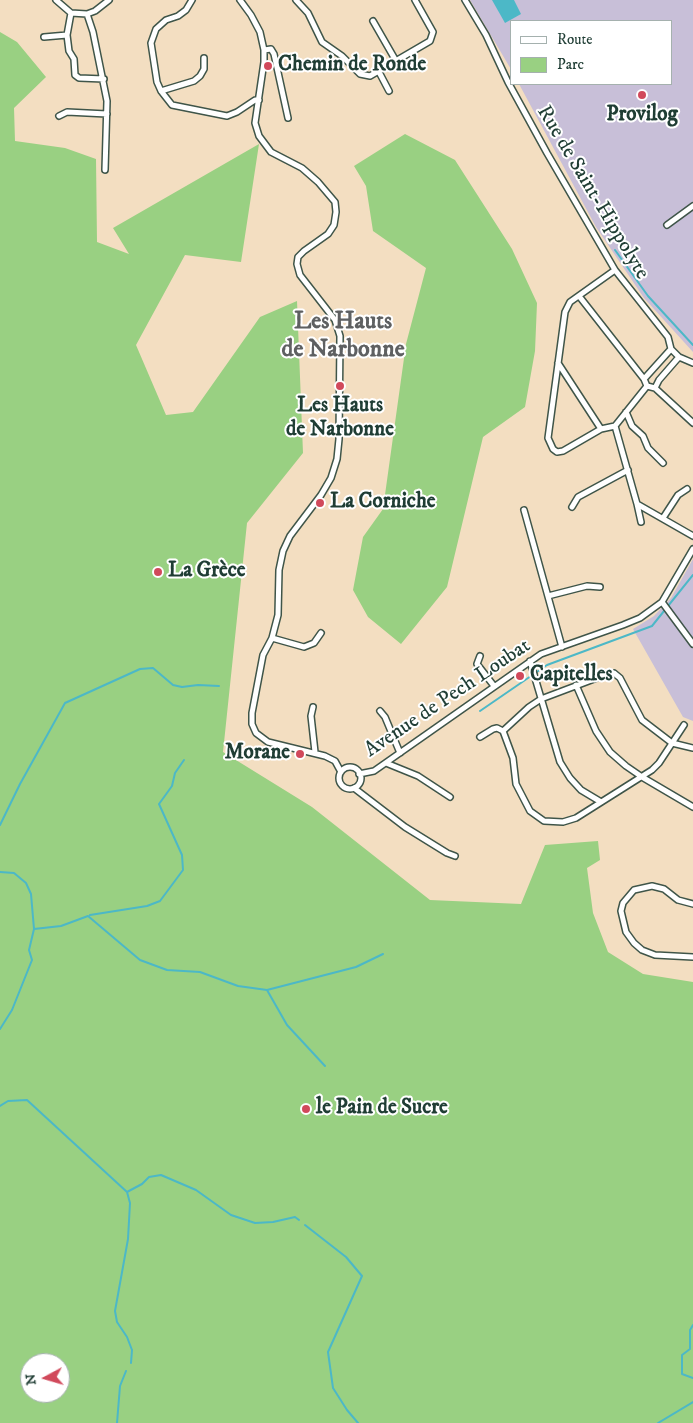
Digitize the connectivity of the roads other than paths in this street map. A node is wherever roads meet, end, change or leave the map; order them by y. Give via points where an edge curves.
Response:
1 (56, 0) edge
2 (110, 0) edge
3 (192, 0) edge
4 (240, 0) edge
5 (296, 0) edge
6 (416, 0) edge
7 (465, 0) edge
8 (70, 13) junction
9 (87, 14) junction
10 (373, 21) dead end
11 (67, 34) junction
12 (44, 37) dead end
13 (264, 50) junction
14 (204, 58) dead end
15 (396, 61) junction
16 (379, 72) junction
17 (104, 79) junction
18 (389, 91) dead end
19 (161, 92) junction
20 (259, 100) junction
21 (107, 114) junction
22 (59, 116) dead end
23 (288, 118) dead end
24 (105, 170) dead end
25 (693, 206) edge
26 (667, 225) dead end
27 (615, 270) junction
28 (578, 296) junction
29 (670, 349) junction
30 (679, 357) junction
31 (693, 362) edge
32 (558, 363) junction
33 (644, 379) junction
34 (646, 386) junction
35 (655, 388) junction
36 (626, 412) junction
37 (693, 424) edge
38 (615, 426) junction
39 (601, 429) junction
40 (663, 463) dead end
41 (628, 470) junction
42 (687, 489) dead end
43 (638, 504) junction
44 (572, 507) dead end
45 (524, 510) dead end
46 (663, 518) junction
47 (641, 522) dead end
48 (693, 536) edge
49 (693, 548) edge
50 (600, 587) dead end
51 (548, 596) junction
52 (663, 605) junction
53 (322, 634) dead end
54 (272, 638) junction
55 (693, 644) edge
56 (562, 647) junction
57 (480, 656) dead end
58 (530, 662) junction
59 (576, 685) junction
60 (494, 686) junction
61 (541, 699) junction
62 (313, 707) dead end
63 (380, 712) dead end
64 (684, 724) dead end
65 (503, 731) junction
66 (480, 737) dead end
67 (672, 743) junction
68 (693, 748) edge
69 (315, 752) junction
70 (400, 753) junction
71 (386, 763) junction
72 (341, 772) junction
73 (360, 774) junction
74 (642, 777) junction
75 (354, 788) junction
76 (450, 797) dead end
77 (601, 802) junction
78 (693, 807) edge
79 (455, 856) dead end
80 (693, 904) edge
81 (693, 957) edge

1 - 8 street
2 - 9 street
3 - 19 street via 186,10 156,29 151,43 156,82
4 - 13 street via 260,32
5 - 16 street via 308,13 322,42 360,74 370,76
6 - 15 street via 433,32 430,42
7 - 27 street, Rue de Saint-Hippolyte via 546,153
8 - 9 street
8 - 11 street
9 - 17 street
10 - 15 street
11 - 12 street
11 - 17 street via 75,75
13 - 20 street
13 - 23 street via 271,49 274,54
14 - 19 street via 204,69 194,81
15 - 16 street
16 - 18 street
17 - 21 street
19 - 20 street via 172,105 227,116
20 - 54 street via 255,123 265,145 271,152 302,168 335,202 334,225 328,234 304,251 297,264 300,275 335,320 340,336 337,459 331,478 283,551 279,570 278,615
21 - 22 street via 67,112
21 - 24 street
25 - 26 street
27 - 28 street
27 - 29 street, Rue de Saint-Hippolyte via 668,337
28 - 32 street via 565,312
28 - 33 street
29 - 30 street, Rue de Saint-Hippolyte
29 - 33 street
30 - 31 street, Rue de Saint-Hippolyte
30 - 35 street
32 - 39 street
32 - 39 street via 548,438 553,449 563,451
33 - 34 street
34 - 35 street
34 - 36 street
35 - 37 street
36 - 38 street
36 - 40 street via 632,426 644,436 648,448
38 - 39 street
38 - 41 street
41 - 43 street
41 - 44 street via 578,497
42 - 46 street via 678,495
43 - 46 street
43 - 47 street
45 - 51 street
46 - 48 street
49 - 52 street, Avenue de Pech Loubat
50 - 51 street via 587,586
51 - 56 street
52 - 55 street
52 - 56 street, Avenue de Pech Loubat via 623,626
53 - 54 street via 314,643 304,647
54 - 69 street via 262,655 252,724 256,733 268,742
56 - 58 street, Avenue de Pech Loubat via 541,654
57 - 60 street via 477,664
58 - 60 street, Avenue de Pech Loubat
58 - 61 street
59 - 61 street
59 - 67 street via 610,673 618,675 642,720
59 - 74 street via 603,743
60 - 70 street, Avenue de Pech Loubat
61 - 65 street
61 - 77 street via 560,762 581,790
62 - 69 street
63 - 70 street
64 - 67 street
65 - 66 street via 493,729
65 - 77 street via 513,758 516,784 530,811 544,821 563,822 576,818
67 - 68 street
67 - 74 street via 659,763
69 - 72 street via 335,761
70 - 71 street, Avenue de Pech Loubat
71 - 73 street, Avenue de Pech Loubat via 374,771
71 - 76 street via 418,776
72 - 73 street via 351,768
72 - 75 street via 339,780 342,786
73 - 75 street via 359,784
74 - 77 street
74 - 78 street
75 - 79 street via 405,827
80 - 81 street via 678,900 658,886 647,887 634,890 621,911 626,932 642,950 655,955

